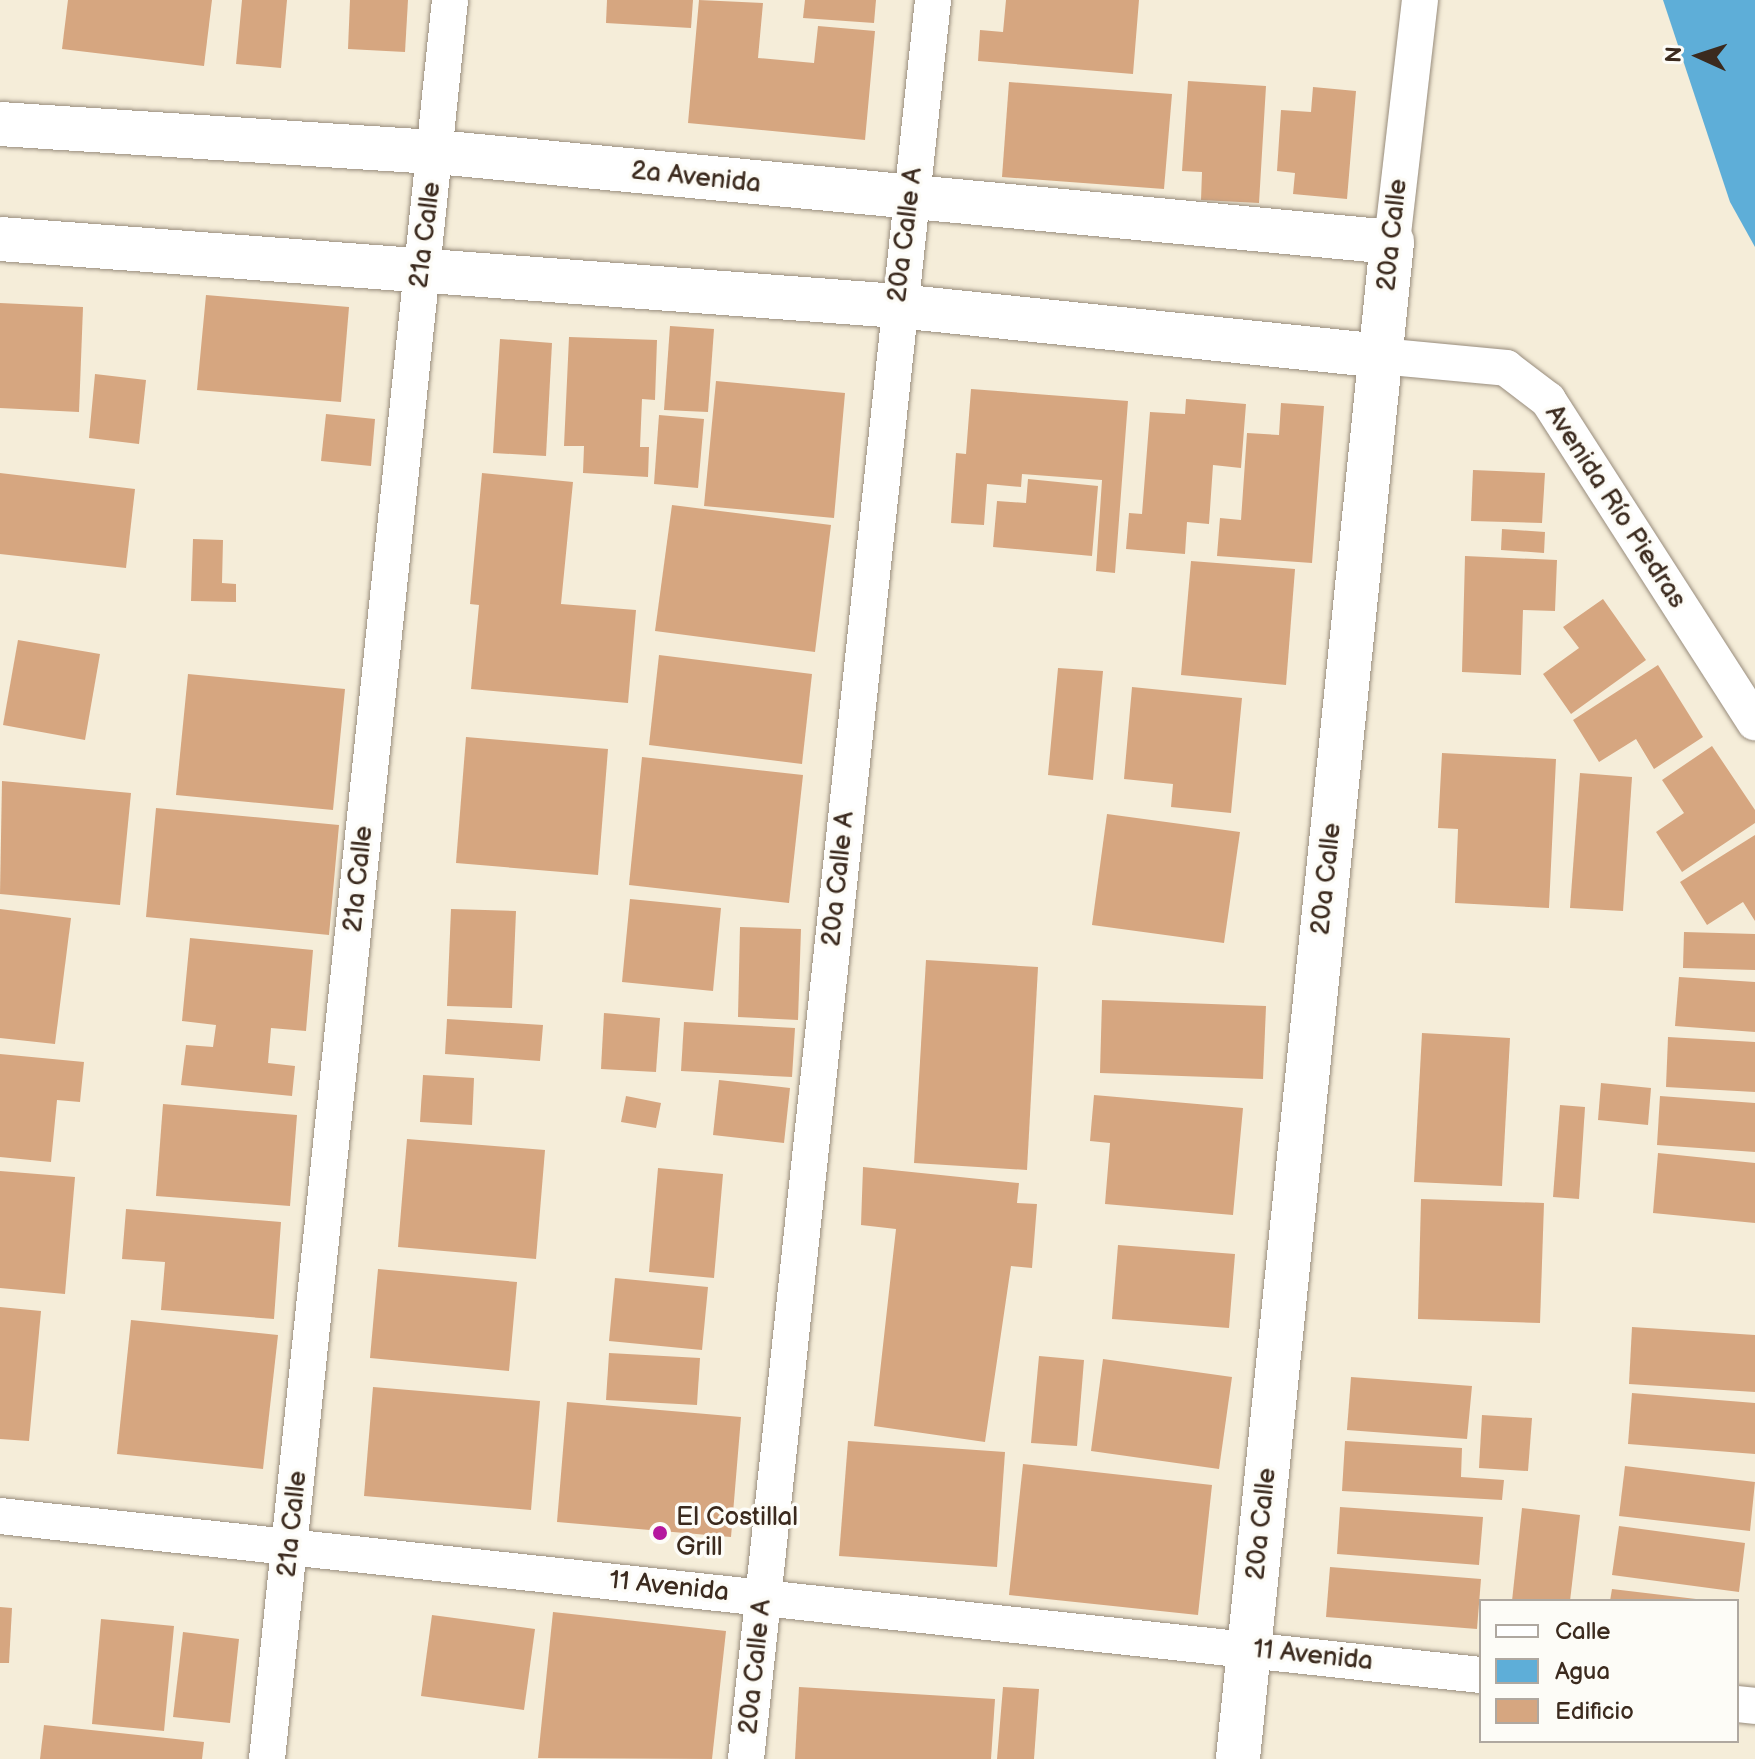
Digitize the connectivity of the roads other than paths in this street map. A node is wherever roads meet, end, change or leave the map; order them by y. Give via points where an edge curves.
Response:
1 (450, 0) edge
2 (933, 0) edge
3 (1420, 0) edge
4 (0, 124) edge
5 (436, 152) junction
6 (910, 199) junction
7 (0, 239) edge
8 (1392, 242) junction
9 (422, 268) junction
10 (898, 306) junction
11 (1380, 356) junction
12 (1755, 722) edge
13 (0, 1516) edge
14 (291, 1547) junction
15 (764, 1597) junction
16 (1249, 1649) junction
17 (1479, 1675) edge
18 (267, 1759) edge
19 (746, 1759) edge
20 (1238, 1759) edge

1 - 5 street, 21a Calle
2 - 6 street, 20a Calle A
3 - 8 street, 20a Calle
4 - 5 street, 2a Avenida
5 - 6 street, 2a Avenida
5 - 9 street, 21a Calle
6 - 8 street, 2a Avenida
6 - 10 street, 20a Calle A
7 - 9 street
8 - 11 street, 20a Calle
9 - 10 street
9 - 14 street, 21a Calle
10 - 11 street
10 - 15 street, 20a Calle A
11 - 12 street, Avenida Río Piedras via 1506,368 1548,400
11 - 16 street, 20a Calle
13 - 14 street, 11 Avenida
14 - 15 street, 11 Avenida
14 - 18 street, 21a Calle
15 - 16 street, 11 Avenida
15 - 19 street, 20a Calle A
16 - 17 street, 11 Avenida
16 - 20 street, 20a Calle

